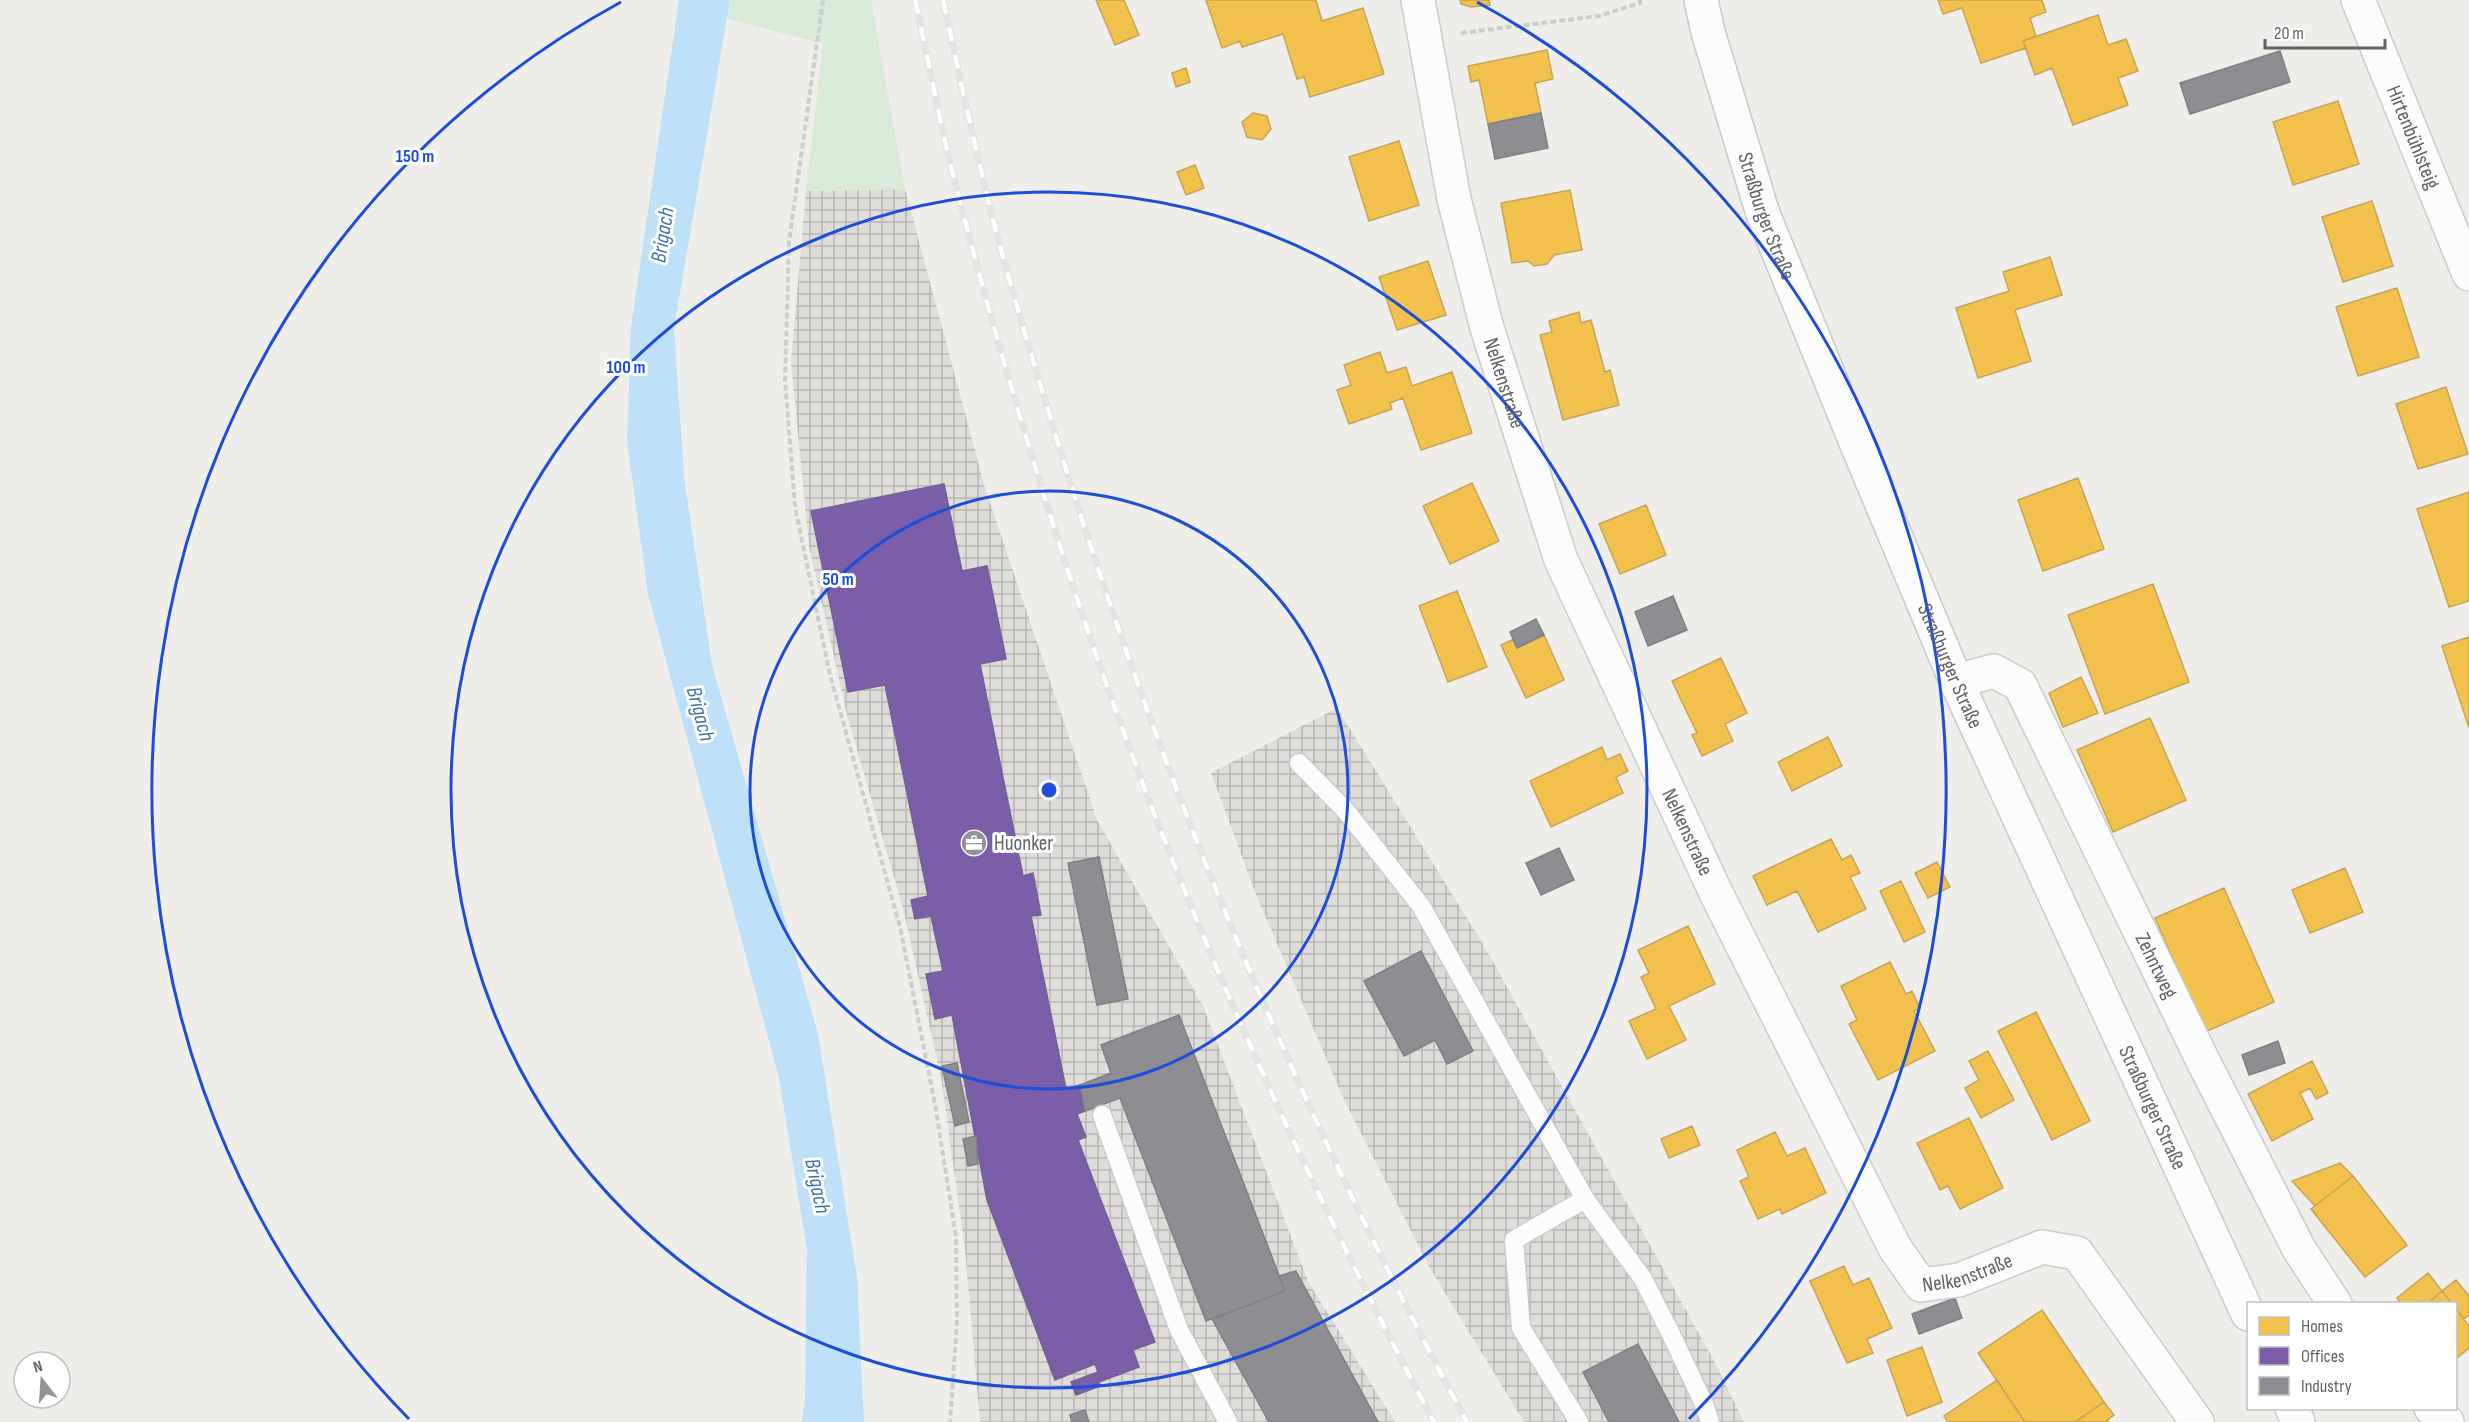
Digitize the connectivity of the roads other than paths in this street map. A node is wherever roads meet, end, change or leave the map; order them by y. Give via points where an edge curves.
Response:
1 (1418, 0) edge
2 (1701, 0) edge
3 (2358, 0) edge
4 (2469, 274) edge
5 (1956, 681) junction
6 (1299, 763) dead end
7 (1101, 1115) dead end
8 (1584, 1199) junction
9 (2334, 1302) edge
10 (2247, 1312) edge
11 (2433, 1410) edge
12 (1228, 1422) edge
13 (1579, 1422) edge
14 (1710, 1422) edge
15 (2197, 1422) edge
16 (2447, 1422) edge

1 - 15 street, Nelkenstraße via 1457,210 1487,328 1561,560 1717,895 1895,1248 1921,1285 1959,1280 2042,1247 2077,1253
2 - 5 street, Straßburger Straße via 1763,214
3 - 4 street, Hirtenbühlsteig
5 - 9 street, Zehntweg via 1994,671 2020,685 2202,1059 2299,1249
5 - 10 street, Straßburger Straße
6 - 8 lane via 1346,811 1421,906
7 - 12 lane via 1179,1330
8 - 13 lane via 1514,1240 1521,1328
8 - 14 lane via 1643,1278
11 - 16 street

